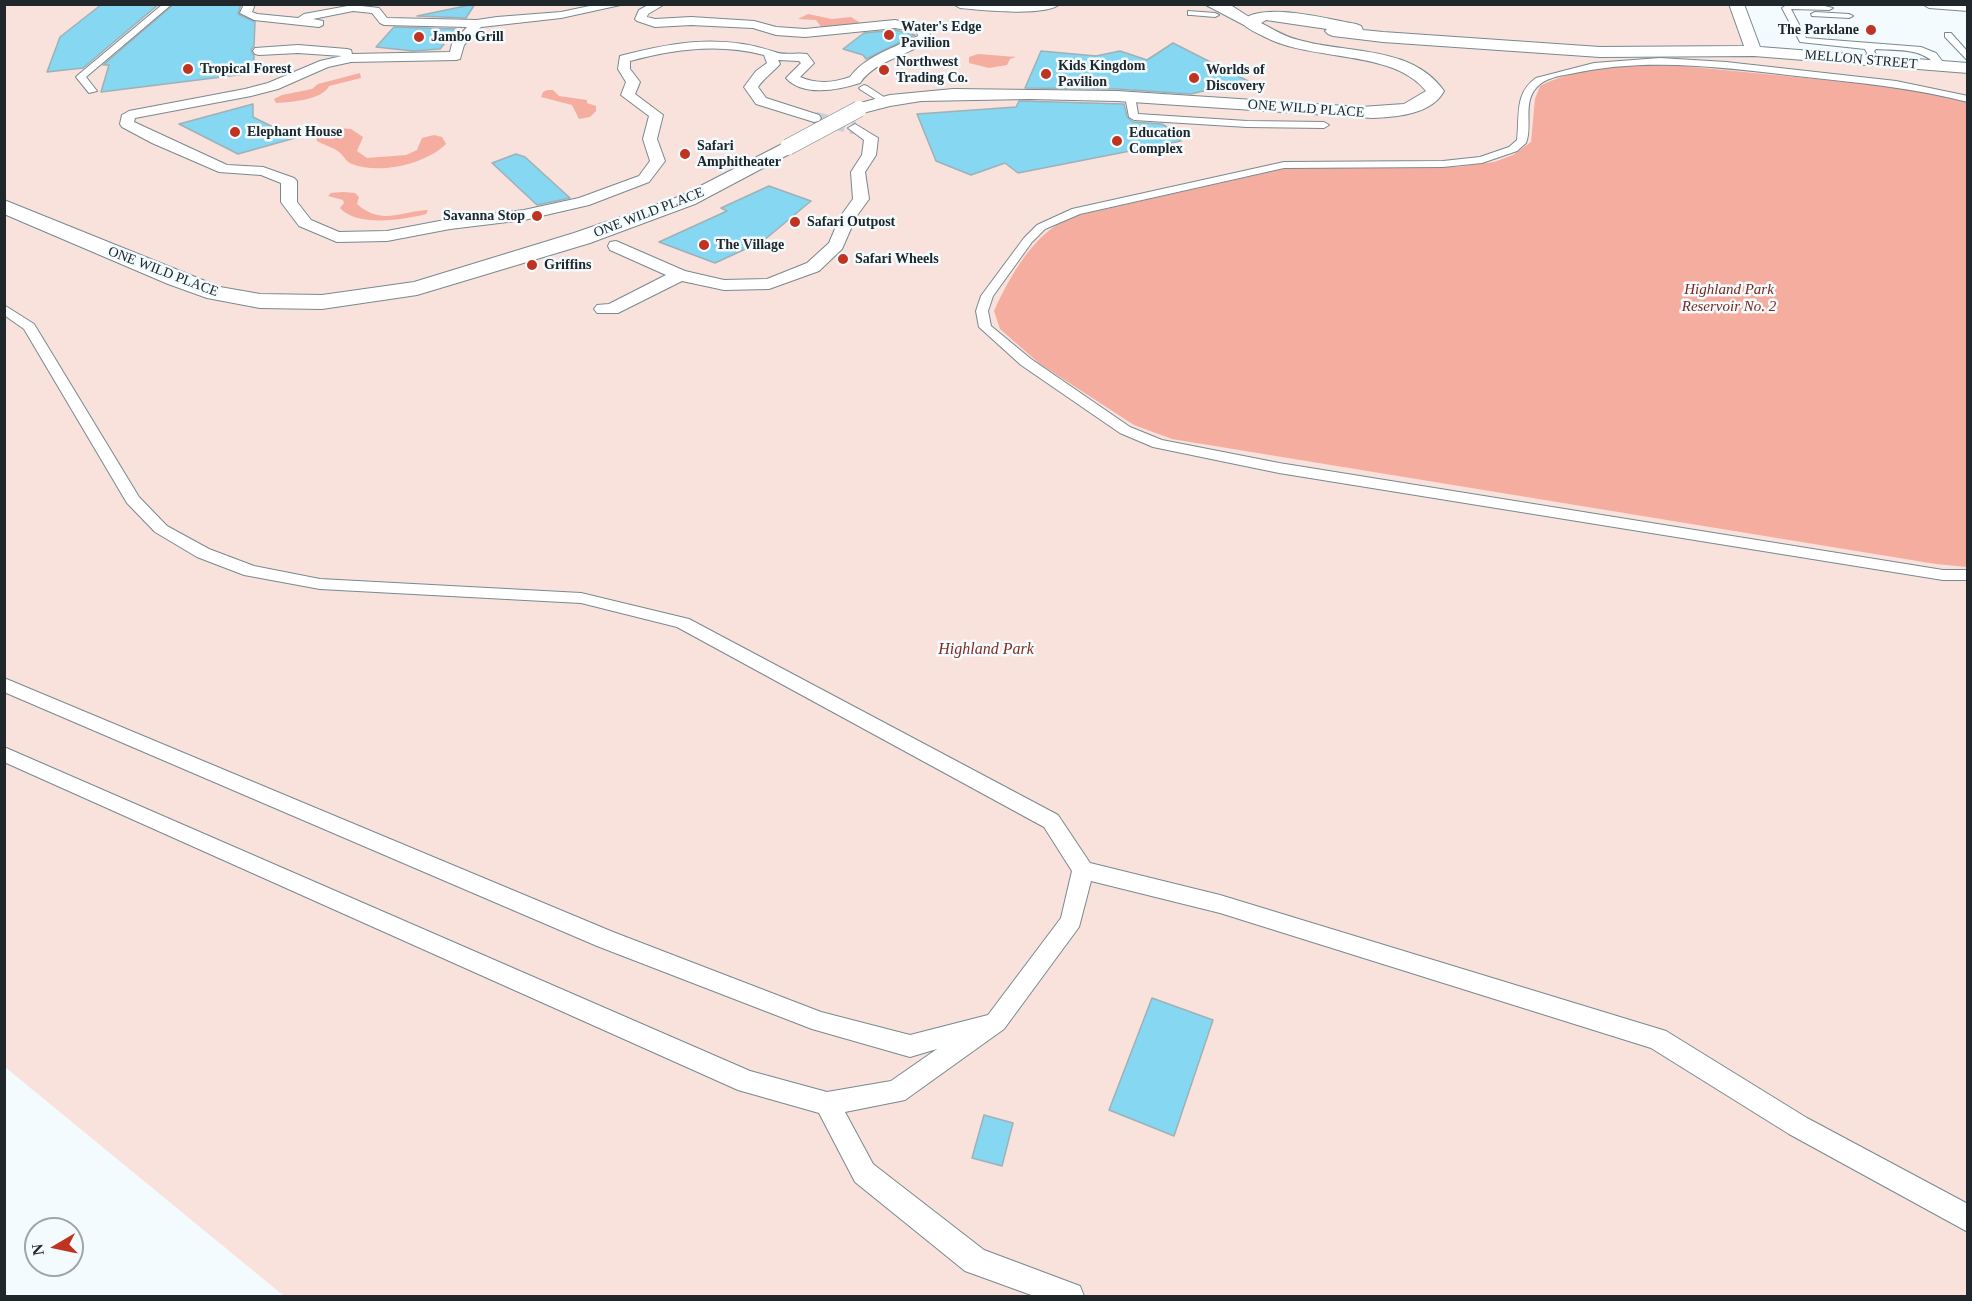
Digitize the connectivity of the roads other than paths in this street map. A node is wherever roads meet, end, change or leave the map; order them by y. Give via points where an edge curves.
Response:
1 (168, 4) edge
2 (620, 4) edge
3 (660, 4) edge
4 (960, 4) edge
5 (1053, 4) edge
6 (1737, 4) edge
7 (1929, 4) edge
8 (248, 7) edge
9 (1968, 7) edge
10 (1829, 8) dead end
11 (1213, 10) edge
12 (1191, 12) dead end
13 (1789, 12) junction
14 (1849, 16) dead end
15 (304, 19) junction
16 (384, 21) junction
17 (1249, 22) junction
18 (365, 23) dead end
19 (477, 24) junction
20 (335, 25) dead end
21 (1269, 34) junction
22 (1948, 35) dead end
23 (1491, 44) junction
24 (259, 51) dead end
25 (1754, 51) junction
26 (1874, 54) junction
27 (770, 56) junction
28 (351, 58) junction
29 (1968, 58) edge
30 (1968, 68) edge
31 (859, 84) junction
32 (92, 91) dead end
33 (1131, 96) junction
34 (1968, 99) edge
35 (885, 101) junction
36 (814, 118) tunnel mouth
37 (1324, 125) dead end
38 (855, 128) tunnel mouth
39 (4, 206) edge
40 (616, 246) dead end
41 (680, 275) junction
42 (4, 309) edge
43 (603, 309) dead end
44 (1968, 575) edge
45 (4, 684) edge
46 (4, 754) edge
47 (1083, 870) junction
48 (996, 1022) junction
49 (827, 1104) junction
50 (1968, 1219) edge
51 (1070, 1296) edge

1 - 32 lane via 81,76
2 - 19 street
3 - 31 street via 643,12 641,19 655,23 754,25 805,33 895,24 922,30 925,37 858,72
4 - 5 main road via 1003,8
6 - 25 main road
7 - 9 main road
8 - 15 street via 246,13 260,19
10 - 13 lane via 1792,5 1786,8
11 - 12 lane
11 - 17 main road, ONE WILD PLACE via 1227,9
13 - 14 lane
13 - 26 lane via 1803,40
15 - 16 street via 353,8 375,10
15 - 20 street
16 - 18 street
16 - 19 street
17 - 21 main road, ONE WILD PLACE
17 - 23 main road via 1277,16 1368,31
19 - 28 street via 458,44 456,56
21 - 23 main road via 1298,27
21 - 33 main road, ONE WILD PLACE via 1293,44 1374,59 1416,72 1435,91 1416,106 1369,113
22 - 29 lane
23 - 25 main road via 1615,53
24 - 28 street via 346,51
25 - 26 main road, MELLON STREET
26 - 30 main road, MELLON STREET
27 - 28 street via 748,46 708,46 657,50 624,59 624,69 633,82 627,95 656,115 649,147 658,161 644,179 583,202 387,236 337,237 305,223 289,202 289,181 263,171 224,169 127,124 129,115 246,93
27 - 31 street via 803,57 808,63 792,78 800,83
27 - 36 street via 774,64 751,87 761,101
31 - 35 lane
33 - 35 main road, ONE WILD PLACE via 1028,93
33 - 37 lane via 1134,117
34 - 44 lane via 1922,88 1721,65 1630,62 1582,68 1541,79 1532,86 1524,99 1522,141 1494,157 1443,164 1284,165 1056,218 1028,240 987,296 982,311 985,327 1026,362 1125,430 1158,444 1279,468 1943,575
35 - 39 main road, ONE WILD PLACE, bridge via 859,109 688,200 582,238 417,288 322,302 260,301 215,293
38 - 41 street via 871,138 869,155 858,172 861,199 836,245 813,267 769,284 724,285
40 - 41 street
41 - 43 street via 612,309
42 - 47 lane via 29,327 133,500 161,529 203,553 250,571 320,584 581,598 682,622 1040,814 1051,821
45 - 48 lane via 604,939 820,1022 910,1046
46 - 49 lane via 747,1082
47 - 48 lane via 1071,921
47 - 50 lane via 1220,904 1658,1039 1798,1126
48 - 49 lane via 896,1092
49 - 51 lane via 864,1173 966,1254 975,1261

